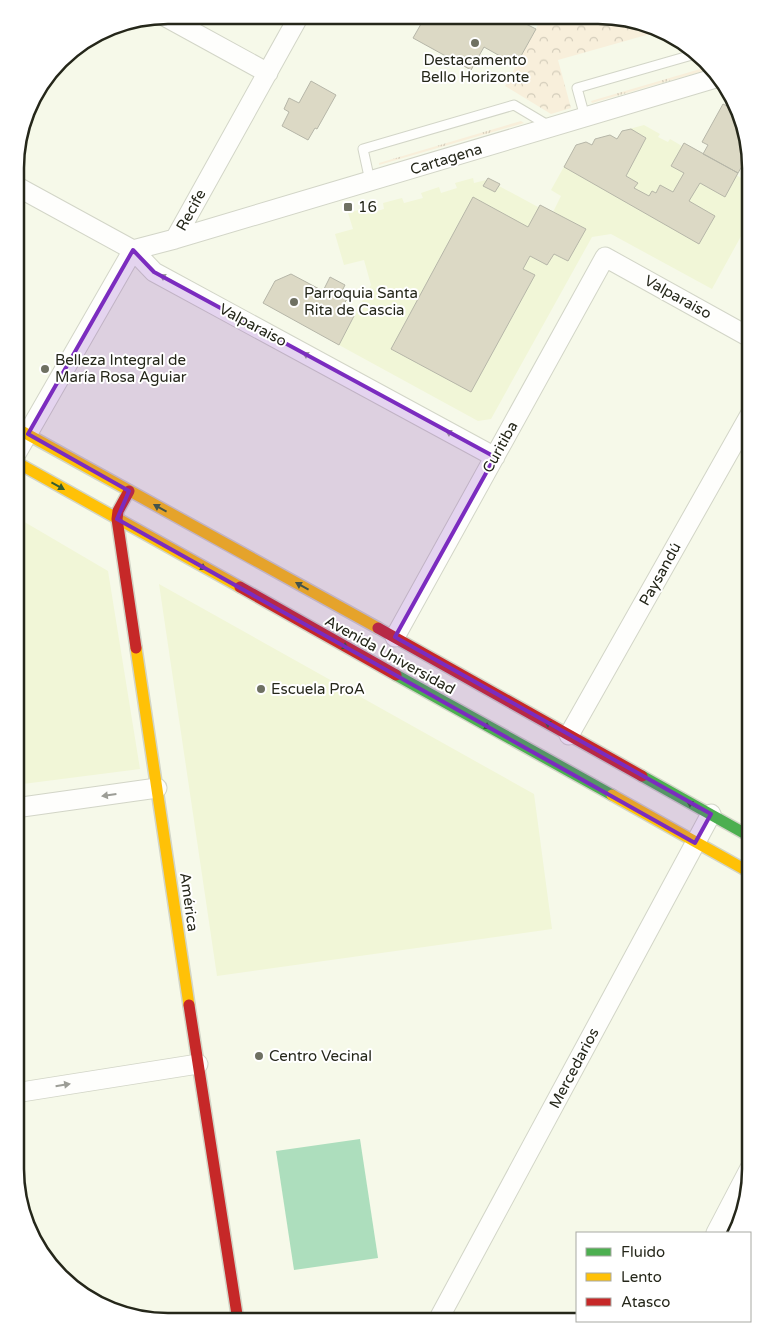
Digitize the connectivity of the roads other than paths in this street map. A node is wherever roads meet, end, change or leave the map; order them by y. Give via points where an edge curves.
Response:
1 (179, 24) edge
2 (295, 24) edge
3 (689, 56) edge
4 (268, 73) junction
5 (712, 79) edge
6 (584, 117) junction
7 (551, 127) junction
8 (370, 181) junction
9 (24, 190) edge
10 (175, 239) junction
11 (133, 250) junction
12 (604, 257) joint
13 (742, 333) edge
14 (24, 428) edge
15 (742, 429) edge
16 (24, 432) edge
17 (495, 457) junction
18 (24, 467) edge
19 (129, 491) junction
20 (117, 519) junction
21 (395, 637) junction
22 (570, 735) junction
23 (157, 788) junction
24 (24, 807) edge
25 (711, 814) junction
26 (742, 830) edge
27 (696, 843) junction
28 (742, 848) edge
29 (733, 863) junction
30 (742, 868) edge
31 (198, 1064) junction
32 (24, 1091) edge
33 (741, 1185) edge
34 (717, 1232) edge
35 (237, 1313) edge
36 (442, 1313) edge

1 - 4 street
2 - 4 street, Recife
3 - 6 lane via 577,88
4 - 10 street, Recife
5 - 6 street, Cartagena
6 - 7 street, Cartagena
7 - 8 street, Cartagena
7 - 8 lane via 514,105 363,149
8 - 10 street, Cartagena
9 - 11 street, Valparaiso
10 - 11 street, Recife
11 - 14 street
17 -> 11 street, Valparaiso via 154,272
12 - 13 street, Valparaiso
12 - 17 street, Curitiba
15 - 22 street, Paysandú
16 - 19 main road, Avenida Universidad
17 - 21 street, Curitiba
18 -> 20 main road, Avenida Universidad
19 - 20 main road
21 -> 19 main road, Avenida Universidad
20 - 23 main road, América
20 -> 27 main road, Avenida Universidad
22 -> 21 main road, Avenida Universidad
25 -> 22 main road, Avenida Universidad
23 -> 24 street
23 - 31 main road, América
25 - 26 main road, Avenida Universidad
25 - 27 street, Mercedarios
27 - 29 main road, Avenida Universidad
27 - 36 street, Mercedarios
28 - 29 street
29 - 30 main road, Avenida Universidad
32 -> 31 street
31 - 35 main road, América
33 - 34 street

